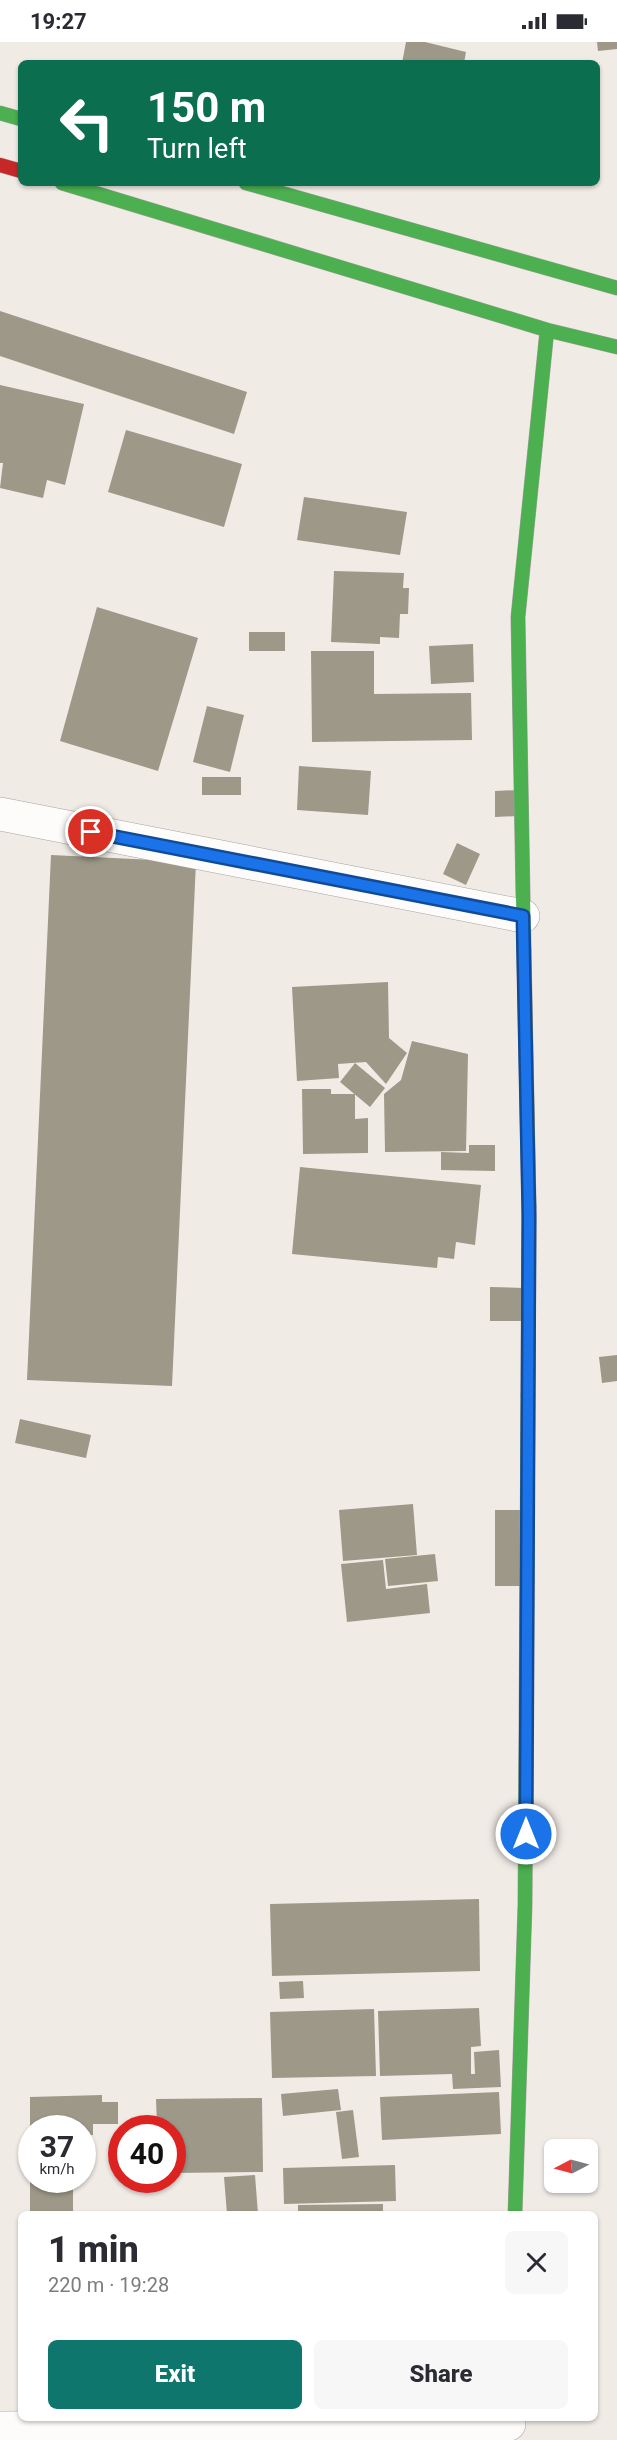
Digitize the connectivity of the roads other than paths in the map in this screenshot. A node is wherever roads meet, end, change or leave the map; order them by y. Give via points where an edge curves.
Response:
1 (0, 113) edge
2 (18, 118) edge
3 (0, 165) edge
4 (18, 170) edge
5 (72, 186) edge
6 (257, 186) edge
7 (617, 288) edge
8 (547, 330) junction
9 (617, 347) edge
10 (0, 814) edge
11 (523, 916) junction
12 (516, 2211) edge
13 (0, 2428) edge
14 (509, 2428) edge

1 - 2 street
3 - 4 street
5 - 8 street
6 - 7 street
8 - 9 street
8 - 11 street via 518,617
10 - 11 street
11 - 12 street via 529,1217 526,1858
13 - 14 street

